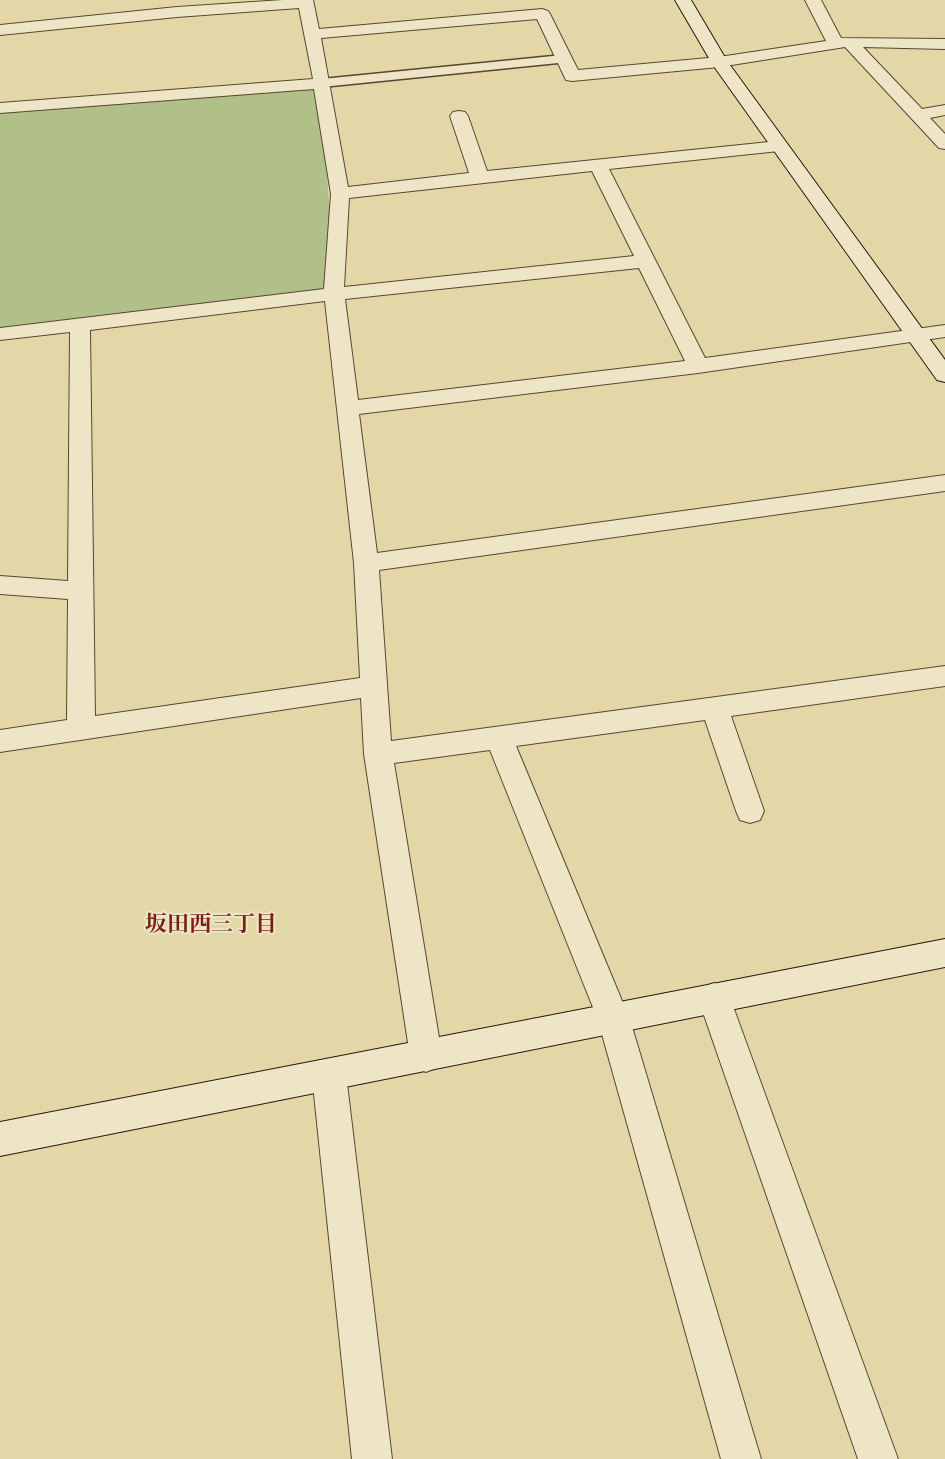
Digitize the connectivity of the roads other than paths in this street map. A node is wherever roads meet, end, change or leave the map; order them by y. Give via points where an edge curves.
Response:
1 (683, 0) edge
2 (814, 0) edge
3 (305, 2) edge
4 (176, 6) edge
5 (0, 30) edge
6 (312, 34) junction
7 (842, 43) junction
8 (945, 44) edge
9 (563, 59) junction
10 (719, 62) junction
11 (322, 83) junction
12 (0, 108) edge
13 (945, 110) edge
14 (918, 115) junction
15 (459, 116) dead end
16 (945, 144) edge
17 (779, 146) junction
18 (598, 165) junction
19 (480, 177) junction
20 (340, 194) junction
21 (646, 261) junction
22 (334, 294) junction
23 (80, 325) junction
24 (945, 332) edge
25 (0, 334) edge
26 (917, 335) junction
27 (698, 366) junction
28 (945, 375) edge
29 (348, 408) junction
30 (945, 483) edge
31 (366, 563) junction
32 (0, 585) edge
33 (80, 591) junction
34 (945, 676) edge
35 (374, 686) junction
36 (714, 708) junction
37 (81, 728) junction
38 (500, 738) junction
39 (0, 741) edge
40 (378, 754) junction
41 (750, 811) dead end
42 (945, 953) edge
43 (714, 998) junction
44 (614, 1020) junction
45 (426, 1056) junction
46 (329, 1075) junction
47 (0, 1139) edge
48 (372, 1459) edge
49 (741, 1459) edge
50 (878, 1459) edge

1 - 10 street
2 - 7 street
3 - 4 street
3 - 6 street
4 - 5 street
6 - 9 street via 542,14
6 - 11 street
7 - 8 street
7 - 10 street
7 - 14 street
9 - 10 street via 572,76
9 - 11 lane
10 - 17 street
11 - 12 street
11 - 20 street
13 - 14 street
14 - 16 street
15 - 19 street
17 - 18 street
17 - 26 street
18 - 19 street
18 - 21 street
19 - 20 street
20 - 22 street
21 - 22 street
21 - 27 street
22 - 23 street
22 - 29 street
23 - 25 street
23 - 33 street
24 - 26 street
26 - 27 street
26 - 28 street
27 - 29 street
29 - 31 street
30 - 31 street
31 - 35 street
32 - 33 street
33 - 37 street
34 - 36 street
35 - 37 street
35 - 40 street
36 - 38 street
36 - 41 street
37 - 39 street
38 - 40 street
38 - 44 street
40 - 45 street
42 - 43 street
43 - 44 street
43 - 50 street
44 - 45 street
44 - 49 street
45 - 46 street
46 - 47 street
46 - 48 street

